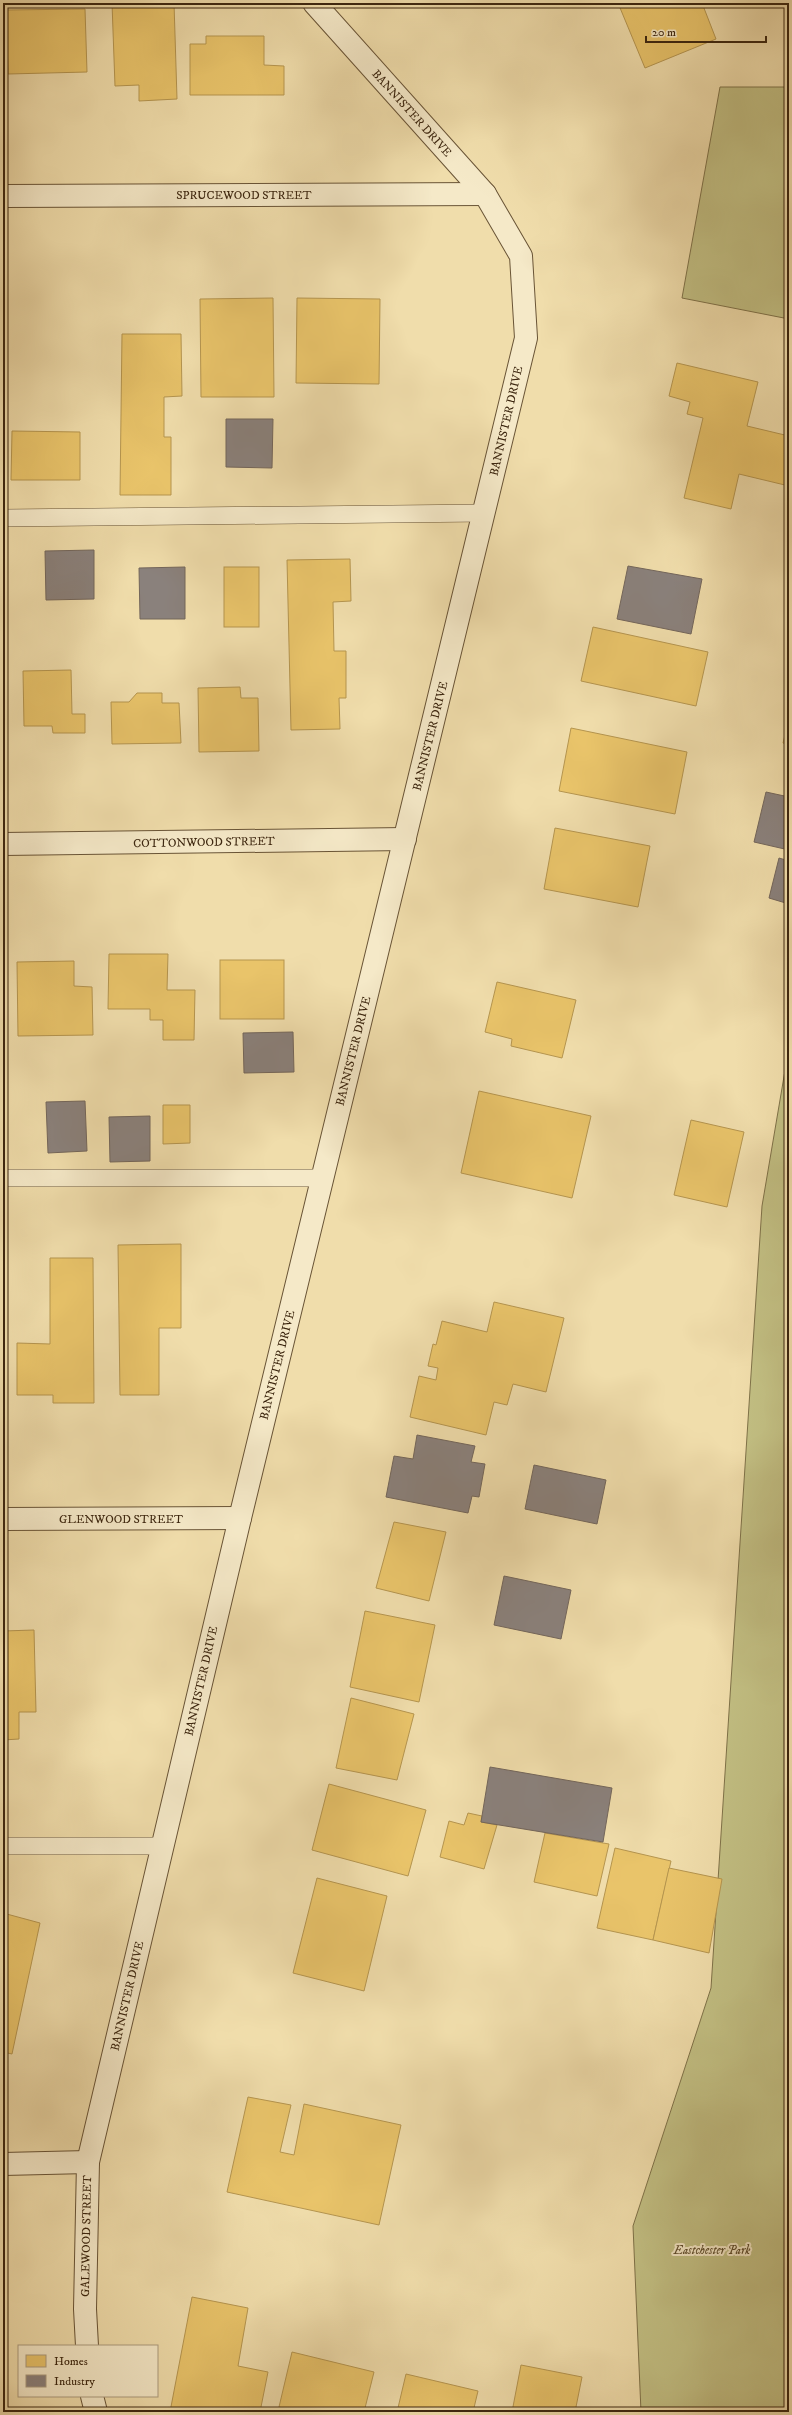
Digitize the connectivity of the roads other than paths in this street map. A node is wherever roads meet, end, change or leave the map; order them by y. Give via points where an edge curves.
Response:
1 (314, 3) edge
2 (485, 194) junction
3 (3, 196) edge
4 (484, 513) junction
5 (3, 518) edge
6 (405, 839) junction
7 (3, 844) edge
8 (3, 1178) edge
9 (322, 1178) junction
10 (240, 1518) junction
11 (3, 1519) edge
12 (3, 1846) edge
13 (162, 1846) junction
14 (88, 2162) junction
15 (3, 2164) edge
16 (87, 2345) edge
17 (92, 2397) edge
18 (96, 2412) edge

1 - 2 street, BANNISTER DRIVE
2 - 3 street, SPRUCEWOOD STREET
2 - 4 street, BANNISTER DRIVE via 521,256 526,338
4 - 5 lane
4 - 6 street, BANNISTER DRIVE
6 - 7 street, COTTONWOOD STREET
6 - 9 street, BANNISTER DRIVE
8 - 9 lane
9 - 10 street, BANNISTER DRIVE
10 - 11 street, GLENWOOD STREET
10 - 13 street, BANNISTER DRIVE
12 - 13 lane
13 - 14 street, BANNISTER DRIVE
14 - 15 street, GALEWOOD STREET
14 - 16 street, GALEWOOD STREET via 85,2309
17 - 18 street

